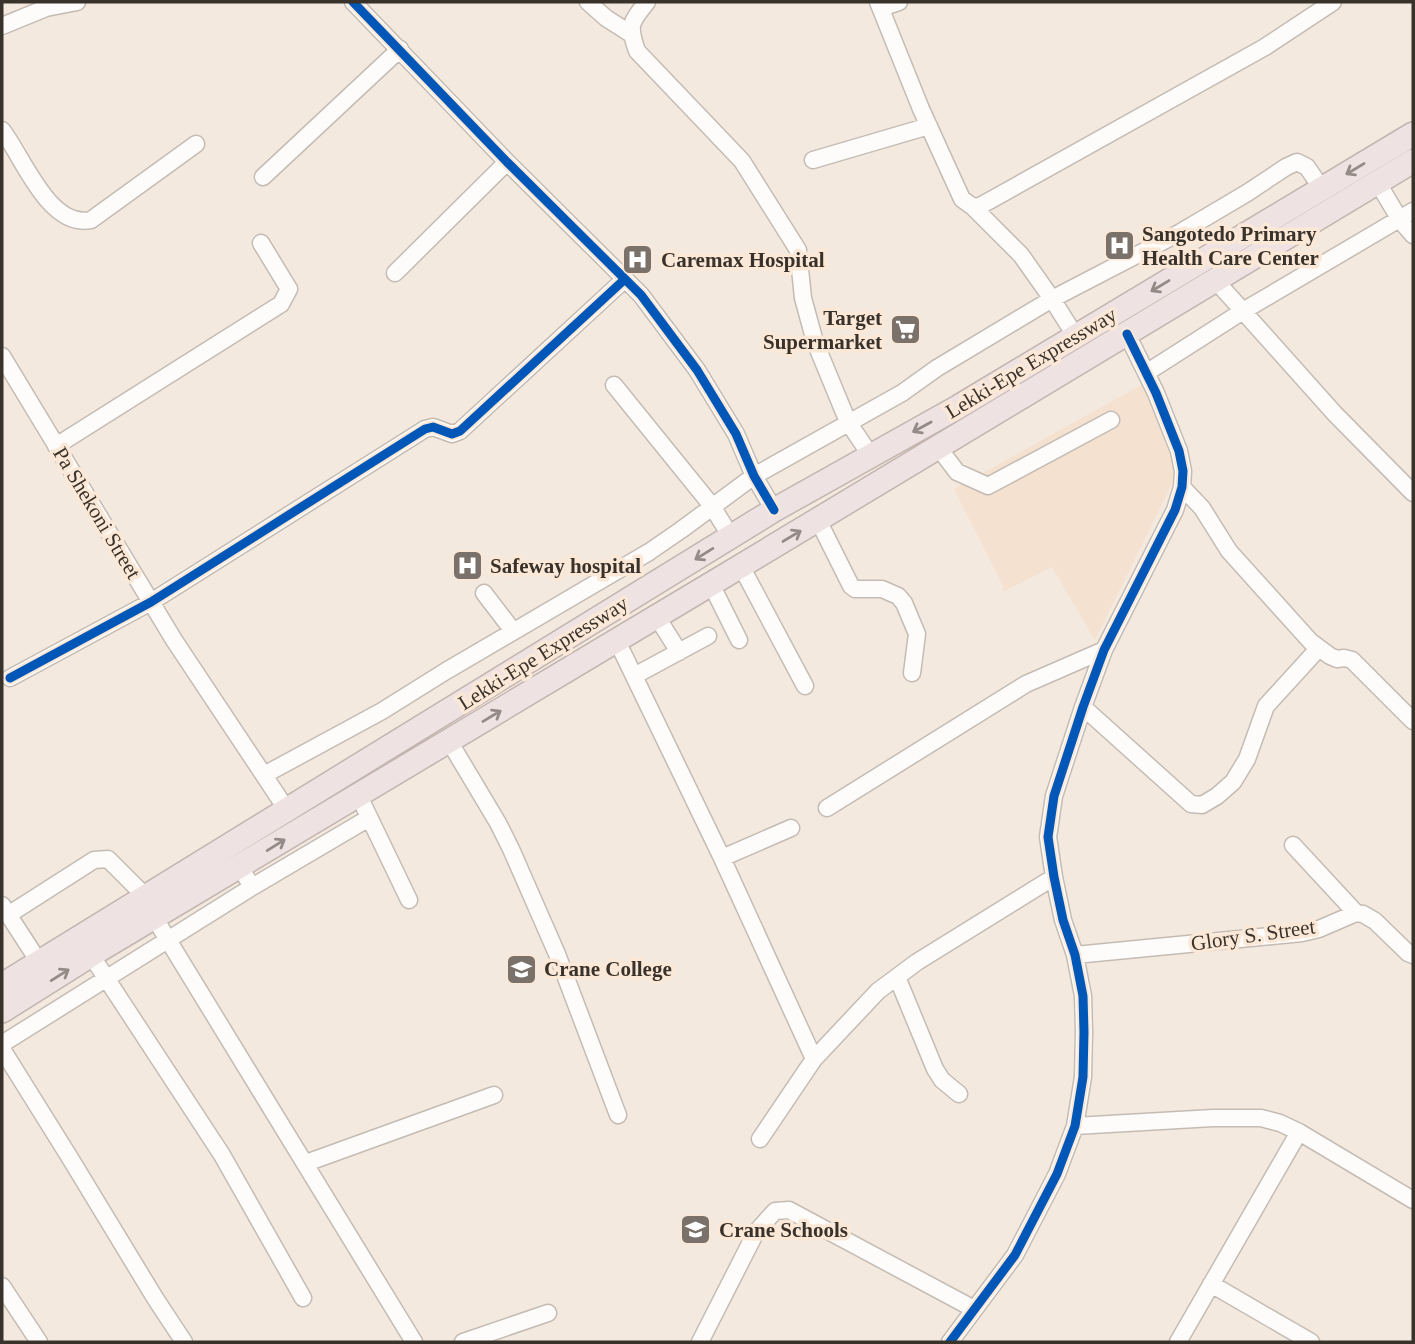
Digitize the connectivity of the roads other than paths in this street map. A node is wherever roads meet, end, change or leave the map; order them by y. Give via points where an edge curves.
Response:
1 (76, 2) edge
2 (354, 2) edge
3 (588, 2) edge
4 (647, 2) edge
5 (899, 2) edge
6 (1333, 2) edge
7 (880, 5) edge
8 (2, 26) edge
9 (631, 34) junction
10 (400, 49) junction
11 (929, 126) junction
12 (2, 130) edge
13 (1413, 134) edge
14 (196, 144) dead end
15 (813, 160) dead end
16 (1413, 161) edge
17 (507, 162) junction
18 (263, 177) dead end
19 (1378, 183) junction
20 (1322, 189) junction
21 (973, 207) junction
22 (1406, 215) edge
23 (1413, 235) edge
24 (261, 243) dead end
25 (396, 273) dead end
26 (625, 279) junction
27 (1216, 281) junction
28 (1052, 299) junction
29 (1243, 311) junction
30 (1126, 334) junction
31 (1076, 337) junction
32 (2, 356) edge
33 (1146, 373) junction
34 (614, 385) dead end
35 (1111, 420) dead end
36 (848, 422) junction
37 (56, 446) junction
38 (939, 447) junction
39 (871, 456) junction
40 (754, 476) junction
41 (1182, 487) junction
42 (1413, 494) edge
43 (712, 506) junction
44 (774, 510) junction
45 (818, 520) junction
46 (731, 537) junction
47 (741, 566) junction
48 (711, 584) junction
49 (484, 593) dead end
50 (151, 602) junction
51 (657, 617) junction
52 (513, 631) junction
53 (708, 636) dead end
54 (739, 640) dead end
55 (617, 641) junction
56 (1318, 649) junction
57 (1104, 650) junction
58 (679, 652) junction
59 (912, 673) dead end
60 (634, 676) junction
61 (10, 678) dead end
62 (805, 686) dead end
63 (1083, 707) junction
64 (1413, 722) edge
65 (449, 741) junction
66 (264, 775) junction
67 (358, 794) junction
68 (827, 808) dead end
69 (287, 810) junction
70 (369, 818) junction
71 (792, 828) dead end
72 (1293, 845) dead end
73 (722, 858) junction
74 (240, 867) junction
75 (1054, 877) junction
76 (252, 887) junction
77 (409, 900) dead end
78 (150, 907) junction
79 (5, 910) edge
80 (1356, 912) junction
81 (168, 939) junction
82 (91, 955) junction
83 (1075, 955) junction
84 (1413, 956) edge
85 (39, 962) junction
86 (897, 977) junction
87 (107, 979) junction
88 (3, 982) edge
89 (2, 1011) edge
90 (2, 1047) edge
91 (814, 1059) junction
92 (959, 1094) dead end
93 (495, 1095) dead end
94 (618, 1115) dead end
95 (1075, 1126) junction
96 (1299, 1132) junction
97 (760, 1139) dead end
98 (306, 1163) junction
99 (1413, 1200) edge
100 (1211, 1284) junction
101 (4, 1293) edge
102 (303, 1298) dead end
103 (974, 1309) junction
104 (548, 1313) dead end
105 (39, 1342) edge
106 (184, 1342) edge
107 (414, 1342) edge
108 (463, 1342) edge
109 (700, 1342) edge
110 (950, 1342) edge
111 (1178, 1342) edge
112 (1311, 1342) edge

1 - 8 street via 46,8
2 - 10 street
3 - 9 street
4 - 9 street via 632,20
5 - 7 street
6 - 21 street via 1265,47
7 - 11 street
9 - 36 street via 637,51 742,161 798,250 803,298 815,342
10 - 17 street
10 - 18 street
11 - 15 street
11 - 21 street via 962,199
12 - 14 street via 48,203 81,222
13 -> 20 highway, Lekki-Epe Expressway
16 - 19 highway, Lekki-Epe Expressway
17 - 25 street
17 - 26 street
19 - 22 street
19 - 27 highway, Lekki-Epe Expressway
20 - 28 street via 1307,167 1297,162 1181,232
20 -> 31 highway, Lekki-Epe Expressway
21 - 28 street via 1021,255
22 - 23 street
22 - 29 street
24 - 37 street via 289,289 281,304
26 - 40 street via 697,370 736,434
26 - 50 street via 460,431 452,434 433,427 416,433
27 - 29 street
27 - 30 highway, Lekki-Epe Expressway
28 - 31 street
28 - 36 street
29 - 33 street
29 - 42 street
30 - 33 street
30 - 38 highway, Lekki-Epe Expressway
31 -> 39 highway, Lekki-Epe Expressway
32 - 37 street, Pa Shekoni Street
33 - 41 street via 1179,451
34 - 43 street
35 - 38 street via 988,486 957,471
36 - 39 street
36 - 40 street
37 - 50 street, Pa Shekoni Street
38 - 45 highway, Lekki-Epe Expressway
39 - 44 highway, Lekki-Epe Expressway
40 - 43 street
40 - 44 street
41 - 56 street via 1202,508 1229,551
41 - 57 street via 1175,510
43 - 46 street
43 - 52 street via 649,552
44 - 46 highway, Lekki-Epe Expressway
47 -> 45 highway, Lekki-Epe Expressway
45 - 59 street via 855,589 882,589 904,603 917,634
46 -> 69 highway, Lekki-Epe Expressway
47 - 48 highway, Lekki-Epe Expressway
47 - 62 street
48 - 51 highway, Lekki-Epe Expressway
48 - 54 street
49 - 52 street
50 - 61 street
50 - 66 street, Pa Shekoni Street
51 - 55 highway, Lekki-Epe Expressway
51 - 58 street
52 - 66 street via 382,711
53 - 58 street
55 - 60 street
65 -> 55 highway, Lekki-Epe Expressway
56 - 63 street via 1266,706 1247,760 1233,782 1202,805 1191,804
56 - 64 street via 1337,659 1352,660
57 - 63 street
57 - 68 street via 1026,684
58 - 60 street
60 - 73 street
63 - 75 street via 1054,796 1048,837
65 - 67 highway, Lekki-Epe Expressway
65 - 94 street via 511,849
66 - 69 street, Pa Shekoni Street
67 - 70 street
74 -> 67 highway, Lekki-Epe Expressway
69 - 78 highway, Lekki-Epe Expressway
70 - 76 street
70 - 77 street
71 - 73 street
72 - 80 street
73 - 91 street
74 - 76 street
74 - 78 highway, Lekki-Epe Expressway
75 - 83 street
75 - 86 street
76 - 81 street
78 - 79 street via 108,859 94,860
78 - 81 street
78 - 82 highway, Lekki-Epe Expressway
78 - 85 highway, Lekki-Epe Expressway
79 - 85 street
80 - 83 street, Glory S. Street via 1302,933
80 - 84 street via 1375,921
81 - 87 street
81 - 98 street
82 - 87 street
89 -> 82 highway, Lekki-Epe Expressway
83 - 95 street via 1084,1032
85 - 88 highway, Lekki-Epe Expressway
86 - 91 street
86 - 92 street via 934,1069
87 - 90 street
87 - 102 street via 222,1156
90 - 106 street
91 - 97 street
93 - 98 street
95 - 96 street via 1261,1118
95 - 103 street via 1057,1174 1015,1255
96 - 99 street
96 - 100 street
98 - 107 street
100 - 111 street
100 - 112 street
101 - 105 street
103 - 109 street via 789,1210 775,1211 756,1232
103 - 110 street
104 - 108 street

